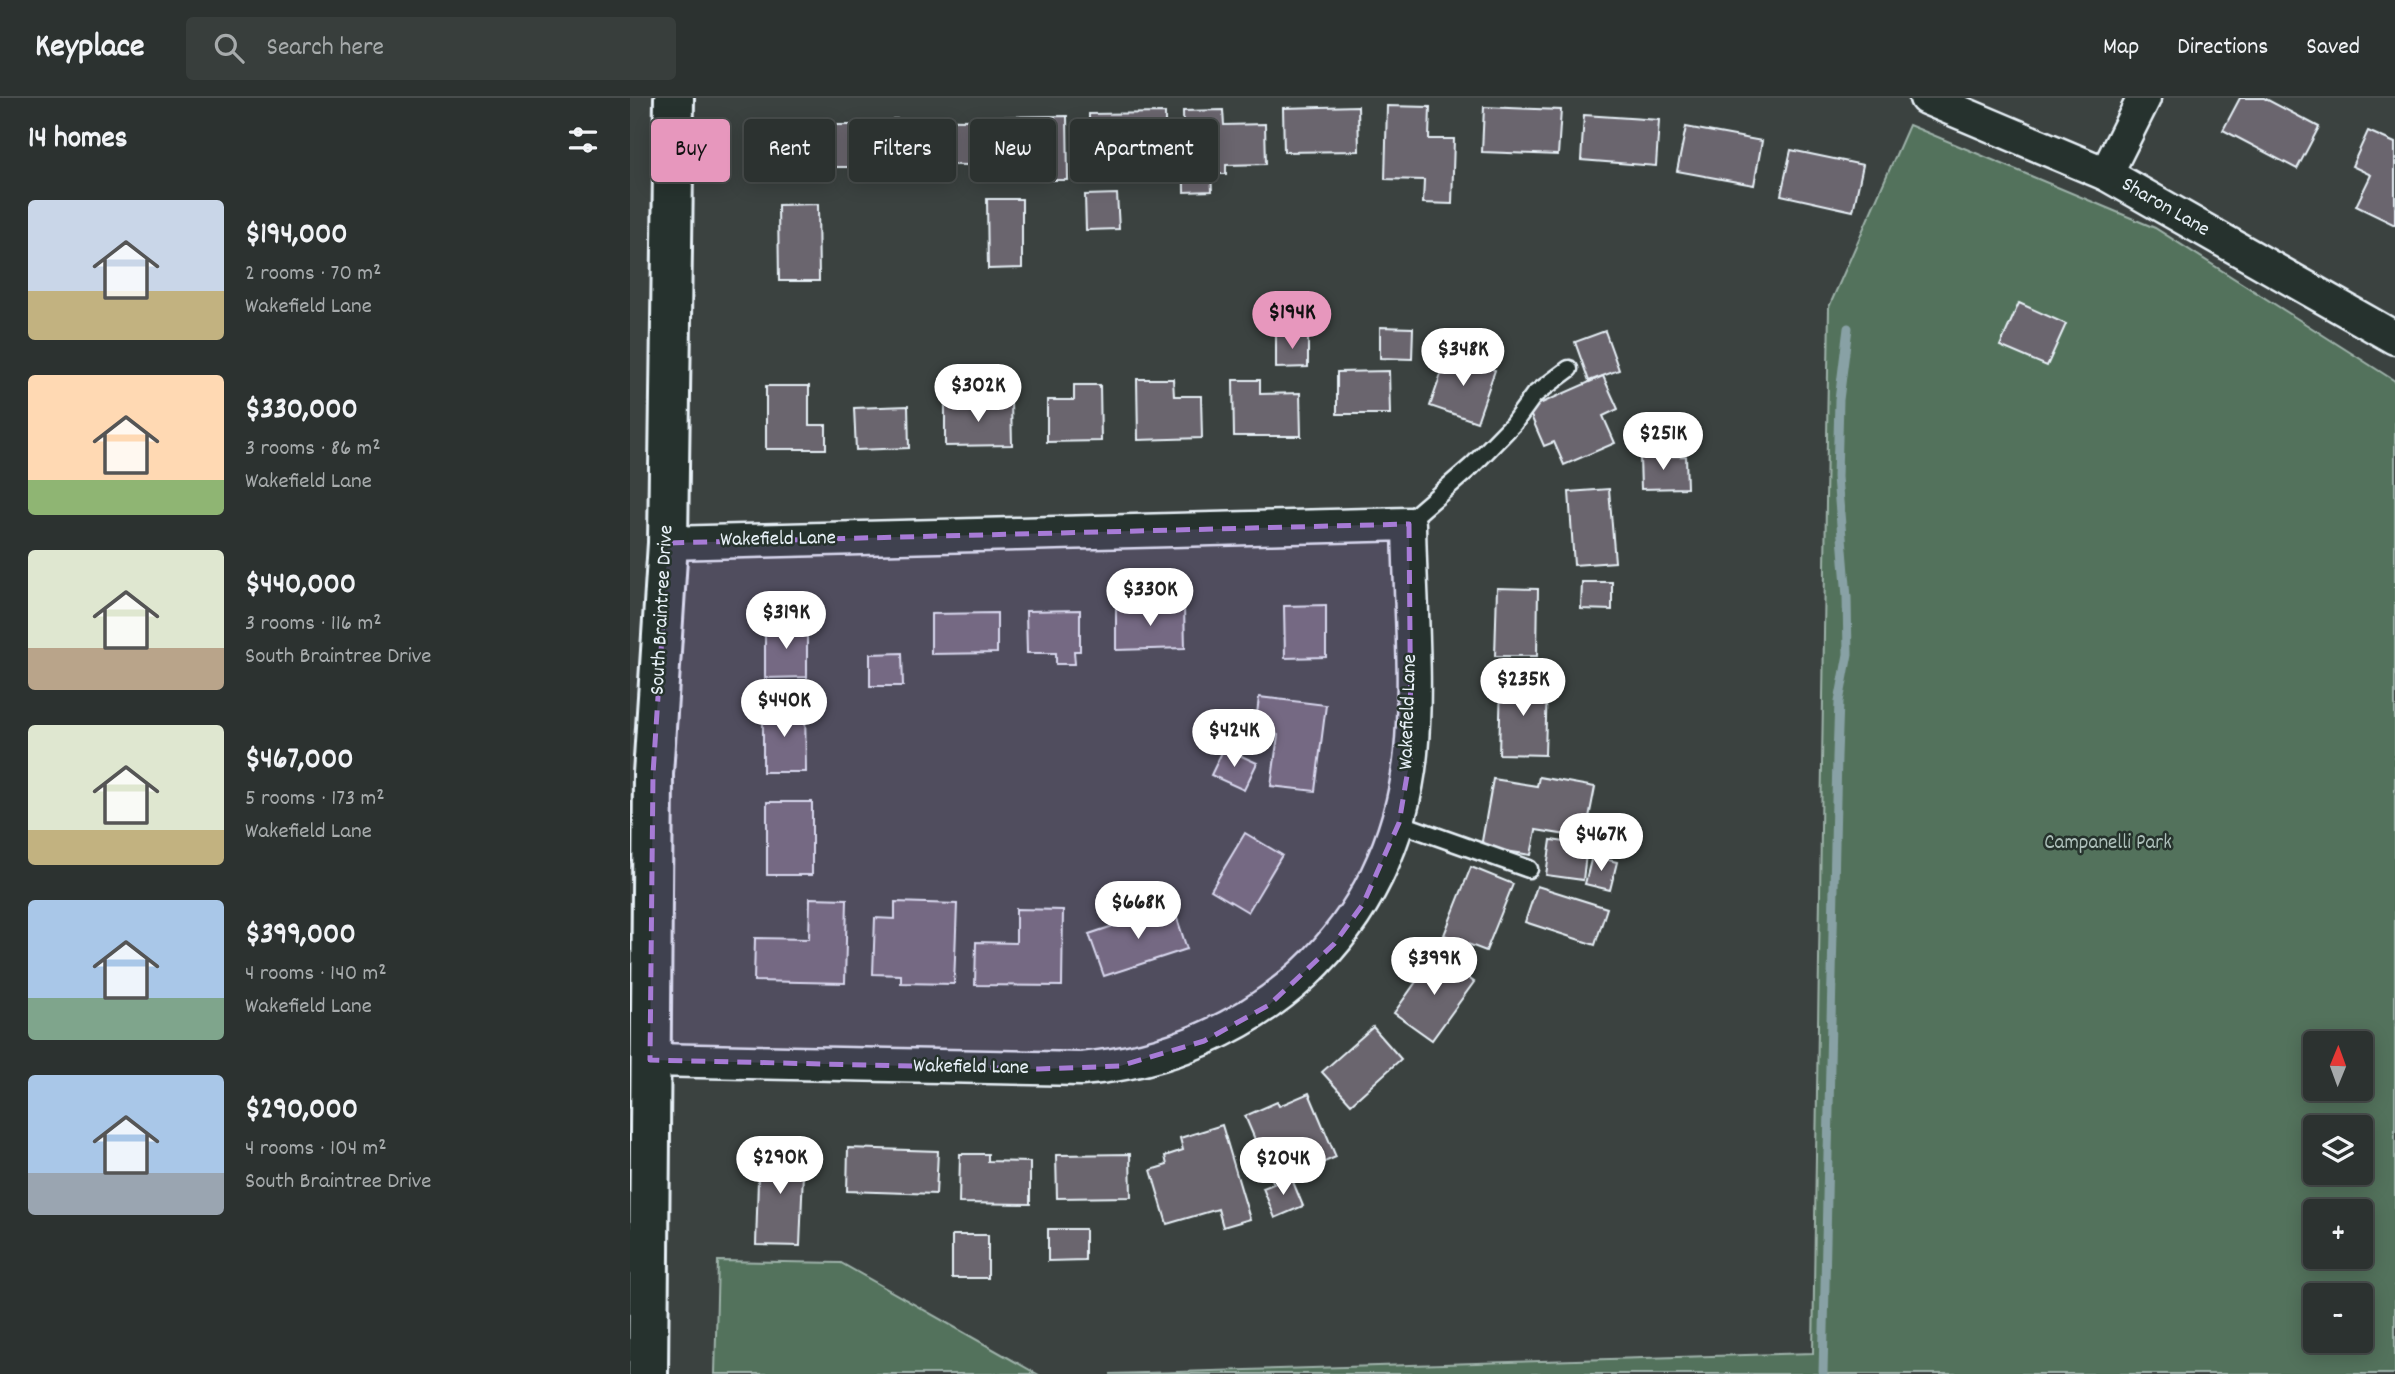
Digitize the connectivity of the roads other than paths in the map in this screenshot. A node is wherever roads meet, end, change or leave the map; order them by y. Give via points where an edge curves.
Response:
1 (674, 98) edge
2 (1926, 98) edge
3 (2144, 98) edge
4 (2106, 174) junction
5 (2395, 338) edge
6 (1569, 369) dead end
7 (1405, 524) junction
8 (668, 543) junction
9 (641, 774) edge
10 (1399, 823) junction
11 (1529, 869) dead end
12 (650, 1060) junction
13 (639, 1201) edge
14 (648, 1374) edge

1 - 8 street, South Braintree Drive
2 - 4 street, Sharon Lane
3 - 4 street
4 - 5 street, Sharon Lane
6 - 7 lane via 1534,395 1472,466
7 - 8 street, Wakefield Lane
7 - 10 street, Wakefield Lane via 1409,524 1412,714 1411,752
8 - 9 street, South Braintree Drive
9 - 12 street, South Braintree Drive
10 - 11 lane
10 - 12 street, Wakefield Lane via 1363,904 1334,944 1297,981 1237,1025 1157,1057 1120,1066 1039,1069
12 - 13 street, South Braintree Drive
13 - 14 street, South Braintree Drive

